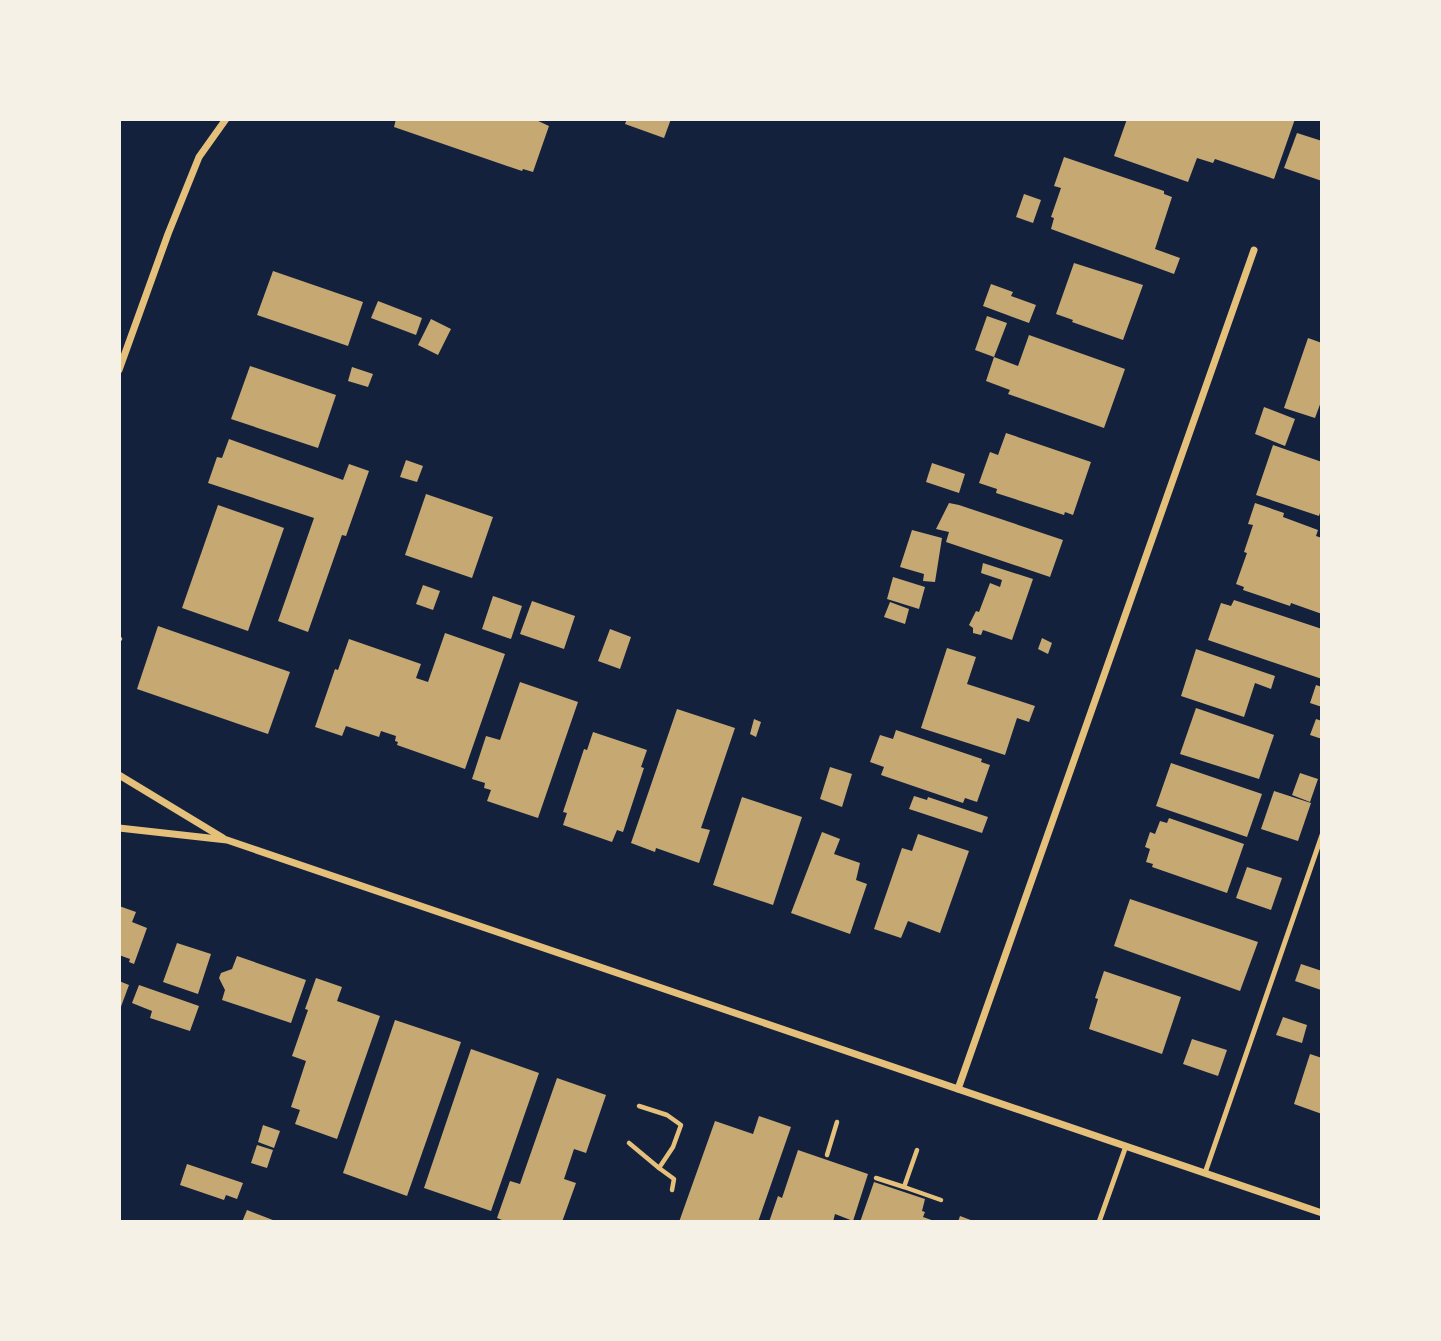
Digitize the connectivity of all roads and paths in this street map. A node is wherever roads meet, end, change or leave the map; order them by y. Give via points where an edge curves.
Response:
1 (226, 119) edge
2 (1254, 250) dead end
3 (119, 370) edge
4 (119, 775) edge
5 (119, 828) edge
6 (1322, 835) edge
7 (227, 840) junction
8 (958, 1089) junction
9 (639, 1106) dead end
10 (836, 1122) dead end
11 (629, 1143) dead end
12 (1126, 1146) junction
13 (917, 1150) dead end
14 (827, 1155) dead end
15 (659, 1168) junction
16 (1205, 1173) junction
17 (876, 1178) dead end
18 (904, 1187) junction
19 (672, 1189) dead end
20 (941, 1200) dead end
21 (1322, 1213) edge
22 (1099, 1222) edge

1 - 3 street via 199,157
2 - 8 street
4 - 7 street
5 - 7 street
6 - 16 lane
7 - 8 street
8 - 12 street
9 - 15 path via 681,1125
10 - 14 path
11 - 15 path
12 - 16 street
12 - 22 lane
13 - 18 path
15 - 19 path via 674,1179
16 - 21 street
17 - 18 path
18 - 20 path

